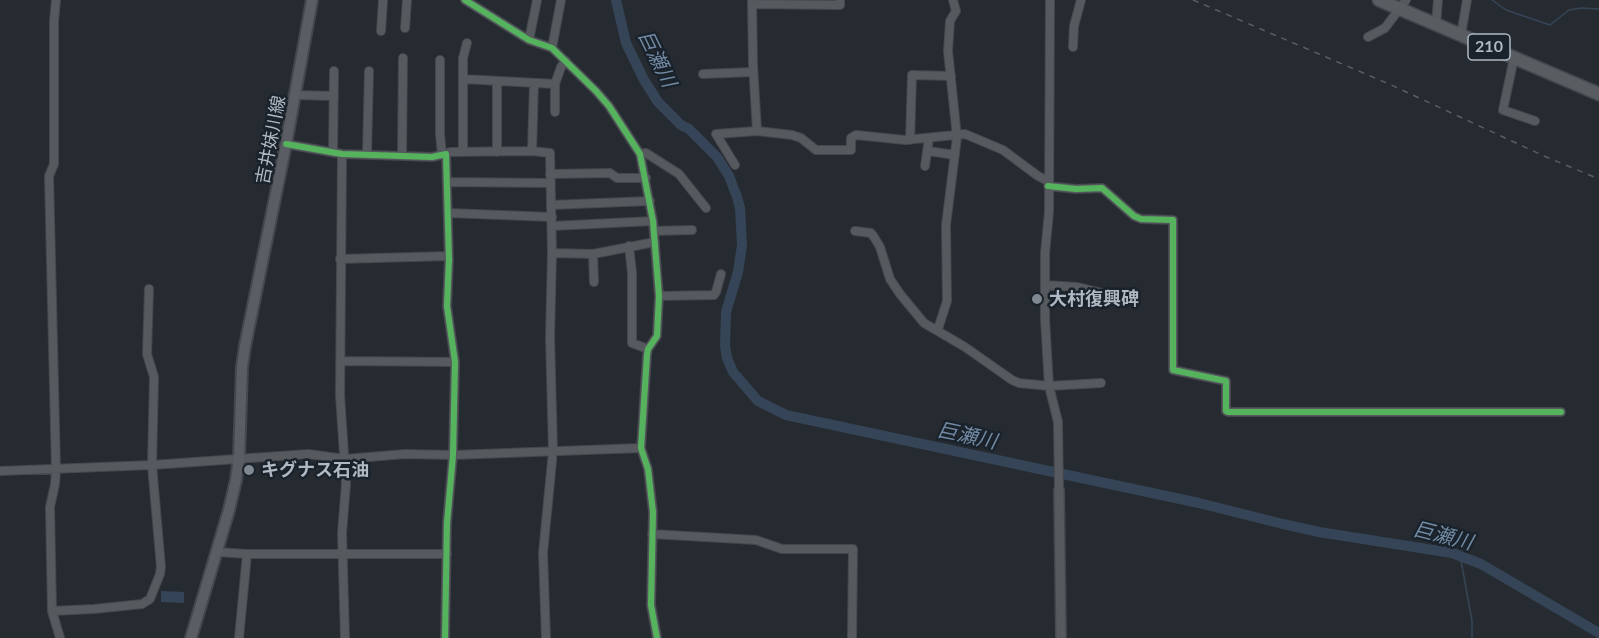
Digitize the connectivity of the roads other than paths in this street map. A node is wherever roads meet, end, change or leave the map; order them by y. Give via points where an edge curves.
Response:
1 (56, 0) edge
2 (312, 0) edge
3 (383, 0) edge
4 (407, 0) edge
5 (465, 0) edge
6 (537, 0) edge
7 (561, 0) edge
8 (840, 0) edge
9 (953, 0) edge
10 (1050, 0) edge
11 (1082, 0) edge
12 (1379, 0) edge
13 (1438, 0) edge
14 (1467, 0) edge
15 (752, 2) edge
16 (1403, 5) edge
17 (1436, 24) junction
18 (405, 28) dead end
19 (381, 31) dead end
20 (1461, 35) junction
21 (1368, 37) dead end
22 (529, 40) junction
23 (467, 44) dead end
24 (1073, 47) dead end
25 (552, 48) junction
26 (403, 58) dead end
27 (1514, 58) junction
28 (440, 60) dead end
29 (566, 61) junction
30 (369, 70) dead end
31 (334, 71) dead end
32 (753, 72) junction
33 (703, 74) dead end
34 (951, 76) junction
35 (463, 79) junction
36 (497, 81) junction
37 (534, 83) junction
38 (555, 84) junction
39 (1599, 94) edge
40 (295, 95) junction
41 (334, 96) junction
42 (555, 112) dead end
43 (1535, 121) dead end
44 (757, 131) junction
45 (959, 133) junction
46 (929, 138) junction
47 (910, 140) junction
48 (286, 144) junction
49 (532, 151) junction
50 (928, 151) junction
51 (333, 152) junction
52 (463, 152) junction
53 (497, 152) junction
54 (342, 154) junction
55 (367, 154) junction
56 (640, 154) junction
57 (444, 155) junction
58 (955, 155) junction
59 (402, 156) junction
60 (735, 165) dead end
61 (926, 166) dead end
62 (550, 174) junction
63 (646, 178) junction
64 (447, 182) junction
65 (550, 183) junction
66 (1048, 183) junction
67 (650, 201) junction
68 (551, 205) junction
69 (706, 208) dead end
70 (449, 213) junction
71 (552, 217) junction
72 (653, 221) junction
73 (552, 226) junction
74 (692, 230) dead end
75 (654, 231) junction
76 (855, 231) dead end
77 (655, 242) junction
78 (629, 246) junction
79 (552, 253) junction
80 (593, 254) junction
81 (449, 256) junction
82 (340, 260) junction
83 (721, 274) dead end
84 (594, 282) dead end
85 (1045, 285) junction
86 (149, 289) dead end
87 (1106, 294) dead end
88 (659, 296) junction
89 (938, 329) junction
90 (648, 349) junction
91 (340, 361) junction
92 (455, 362) junction
93 (1101, 382) dead end
94 (1049, 386) junction
95 (1561, 412) dead end
96 (641, 448) junction
97 (553, 452) junction
98 (453, 455) junction
99 (239, 458) junction
100 (345, 459) junction
101 (152, 465) junction
102 (56, 470) junction
103 (0, 471) edge
104 (1059, 490) joint
105 (652, 534) junction
106 (216, 552) junction
107 (247, 554) junction
108 (343, 554) junction
109 (447, 554) junction
110 (52, 611) junction
111 (60, 638) edge
112 (191, 638) edge
113 (239, 638) edge
114 (345, 638) edge
115 (445, 638) edge
116 (546, 638) edge
117 (657, 638) edge
118 (852, 638) edge
119 (1061, 638) edge

1 - 102 street via 54,164 49,176
2 - 40 main road, 吉井妹川線
3 - 19 street
4 - 18 street
5 - 22 street
6 - 22 street
7 - 25 street
8 - 15 street via 840,5
9 - 34 street via 956,11 950,21 948,40
10 - 66 street
11 - 24 street
12 - 16 highway, 210
13 - 17 street
14 - 20 street
15 - 32 street
16 - 17 highway, 210
16 - 21 street via 1385,28
17 - 20 highway, 210
20 - 27 highway, 210
22 - 25 street
23 - 35 street
25 - 29 street
26 - 59 street
27 - 39 highway, 210
27 - 43 street via 1503,110
28 - 57 street via 440,134
29 - 38 street
29 - 56 street via 609,106
30 - 55 street
31 - 41 street
32 - 33 street
32 - 44 street
34 - 45 street
34 - 47 street via 912,75
35 - 36 street
35 - 52 street
36 - 37 street
36 - 53 street
37 - 38 street
37 - 49 street
38 - 42 street
40 - 41 street
40 - 48 main road, 吉井妹川線
41 - 51 street
44 - 47 street via 792,135 816,150 851,150 851,138 856,135
44 - 60 street via 716,134
45 - 46 street
45 - 58 street
45 - 66 street via 1003,150
46 - 47 street
46 - 50 street
48 - 51 street
48 - 99 main road, 吉井妹川線 via 245,346
49 - 53 street
49 - 62 street via 550,153
50 - 58 street
50 - 61 street
51 - 54 street
52 - 53 street
52 - 57 street
54 - 55 street
54 - 82 street
55 - 59 street
56 - 63 street
56 - 69 street via 646,153 679,174
57 - 59 street
57 - 64 street
58 - 89 street via 946,225 947,301
62 - 63 street
62 - 65 street
63 - 67 street
64 - 65 street
64 - 70 street
65 - 68 street
66 - 85 street
66 - 95 street via 1076,189 1102,188 1134,216 1173,220 1173,370 1226,381 1228,412
67 - 68 street
67 - 72 street
68 - 71 street
70 - 71 street
70 - 81 street
71 - 73 street
72 - 73 street
72 - 75 street
73 - 79 street
74 - 75 street
75 - 77 street
76 - 89 street via 871,233 880,247 886,272 900,294 924,323
77 - 78 street
77 - 88 street
78 - 80 street
78 - 90 street via 632,342
79 - 80 street
79 - 97 street
80 - 84 street
81 - 82 street
81 - 92 street via 447,306
82 - 91 street
83 - 88 street via 714,295
85 - 87 street
85 - 94 street
86 - 101 street via 147,354 154,377
88 - 90 street via 657,336
89 - 94 street via 1012,380
90 - 96 street
91 - 92 street
91 - 100 street
92 - 98 street
93 - 94 street
94 - 104 street via 1058,422
96 - 97 street
96 - 105 street via 648,469
97 - 98 street
97 - 116 street via 543,553
98 - 100 street
98 - 109 street
99 - 100 street via 308,454
99 - 101 street
99 - 106 main road, 吉井妹川線
100 - 108 street
101 - 102 street
101 - 110 street via 161,567 150,598 142,604
102 - 103 street
102 - 110 street via 50,507
104 - 119 street
105 - 117 street via 651,605
105 - 118 street via 756,540 782,549 853,549
106 - 107 street
106 - 112 main road, 吉井妹川線
107 - 108 street
107 - 113 street
108 - 109 street
108 - 114 street
109 - 115 street
110 - 111 street

